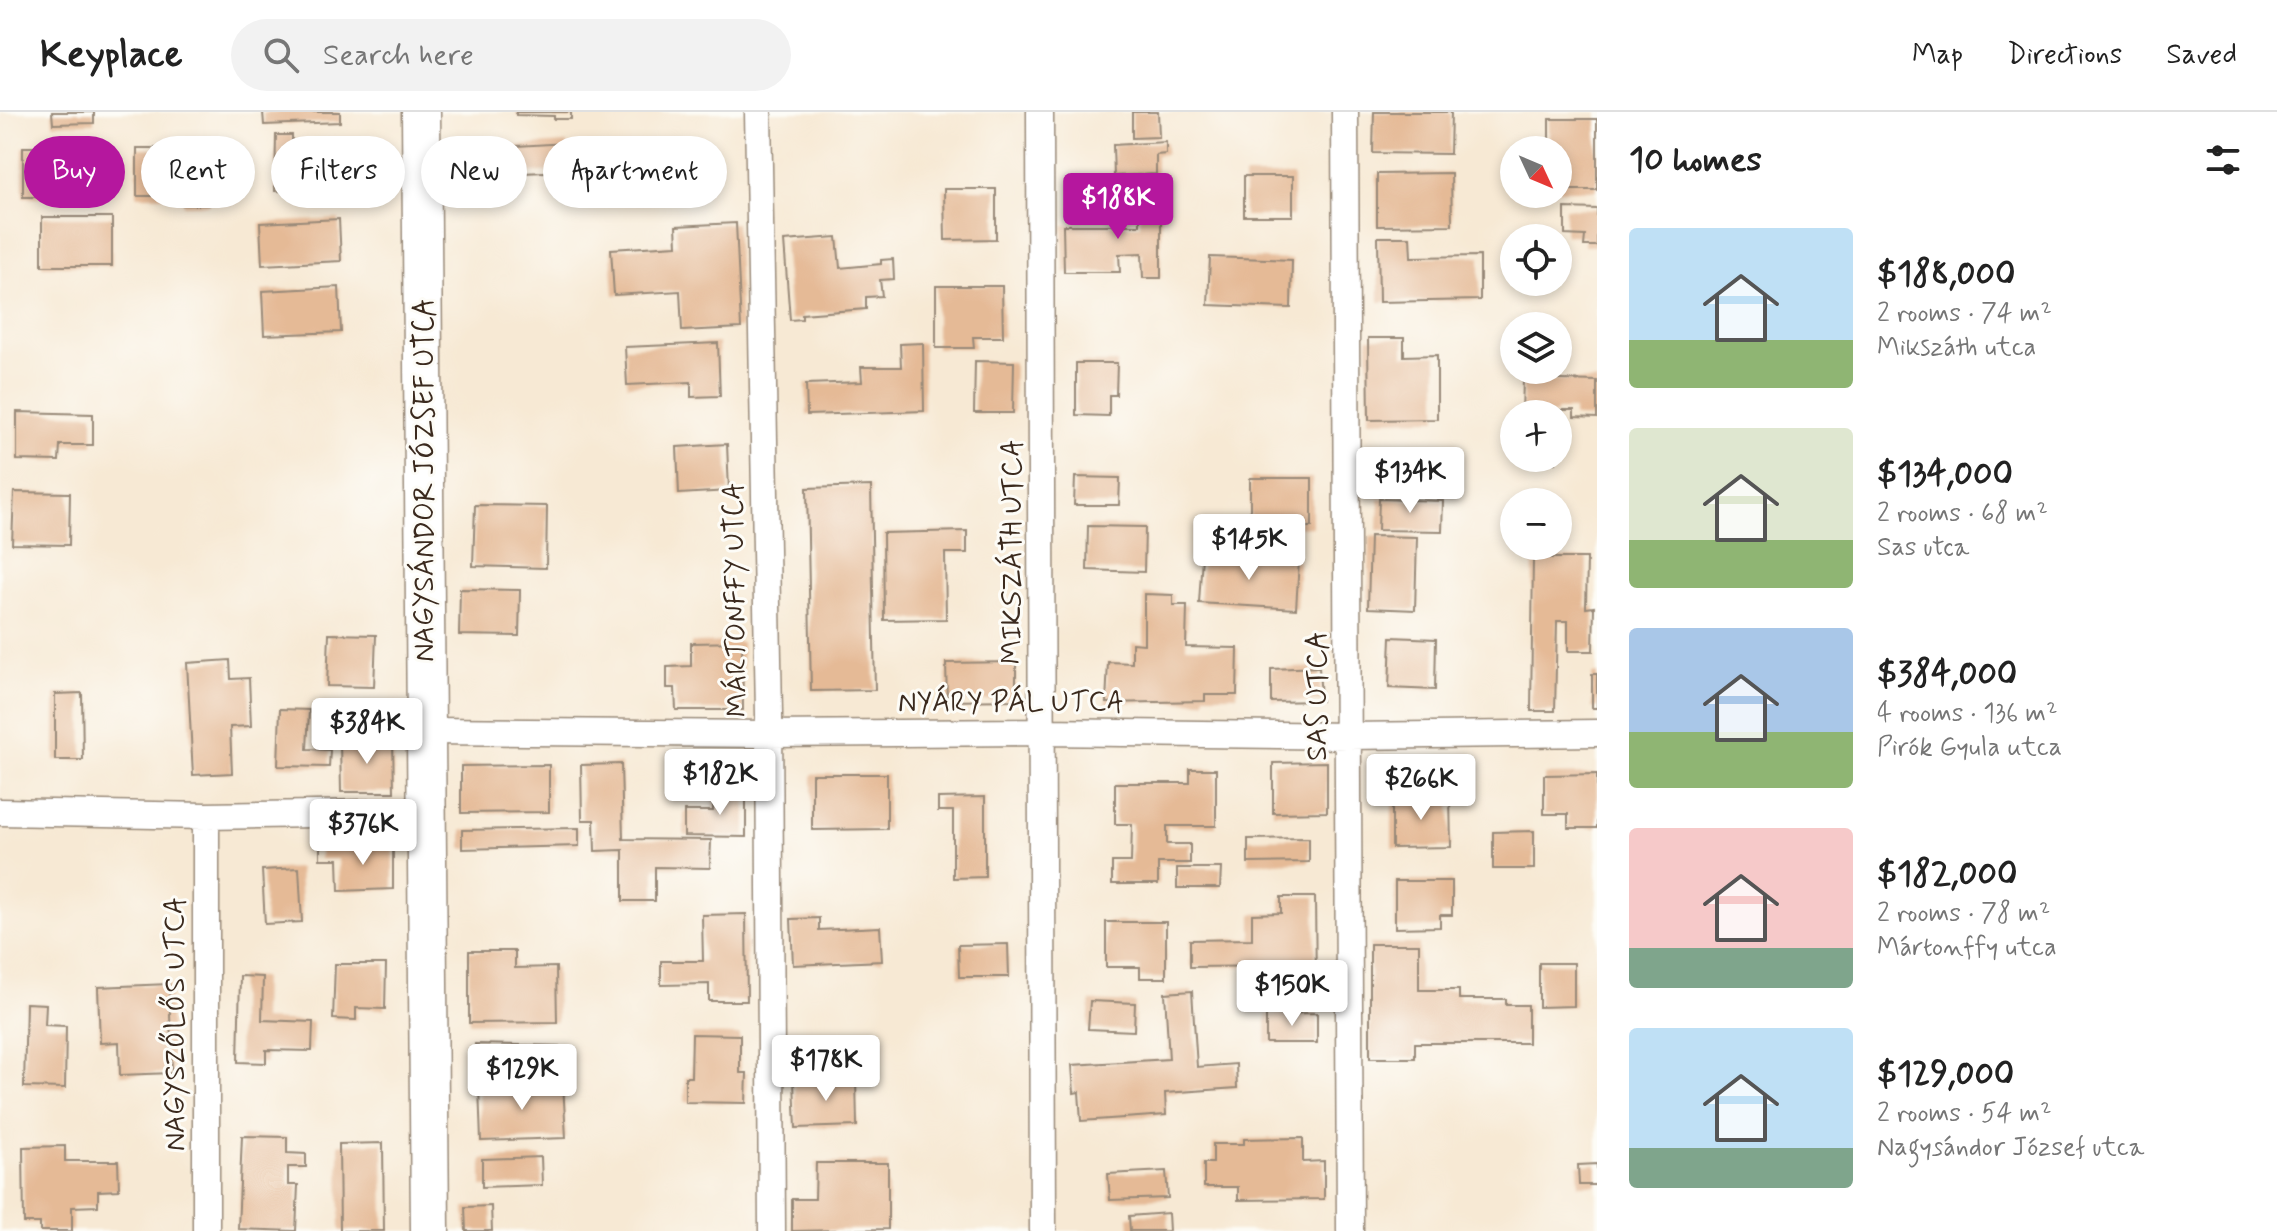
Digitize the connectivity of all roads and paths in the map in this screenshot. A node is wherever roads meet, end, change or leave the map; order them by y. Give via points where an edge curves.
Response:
1 (421, 112) edge
2 (758, 112) edge
3 (1040, 112) edge
4 (1345, 112) edge
5 (425, 731) junction
6 (1044, 732) junction
7 (1597, 733) edge
8 (768, 734) junction
9 (1348, 736) junction
10 (0, 812) edge
11 (426, 812) junction
12 (206, 816) junction
13 (206, 1231) edge
14 (430, 1231) edge
15 (772, 1231) edge
16 (1043, 1231) edge
17 (1350, 1231) edge

1 - 5 street, NAGYSÁNDOR JÓZSEF UTCA
2 - 8 street, MÁRTONFFY UTCA
3 - 6 street, MIKSZÁTH UTCA
4 - 9 street, SAS UTCA
5 - 8 street, NYÁRY PÁL UTCA
5 - 11 street, NAGYSÁNDOR JÓZSEF UTCA
6 - 8 street, NYÁRY PÁL UTCA
6 - 9 street, NYÁRY PÁL UTCA
6 - 16 street, MIKSZÁTH UTCA
7 - 9 street, NYÁRY PÁL UTCA
8 - 15 street, MÁRTONFFY UTCA
9 - 17 street, SAS UTCA
10 - 12 street
11 - 12 street
11 - 14 street, NAGYSÁNDOR JÓZSEF UTCA
12 - 13 street, NAGYSZŐLŐS UTCA

